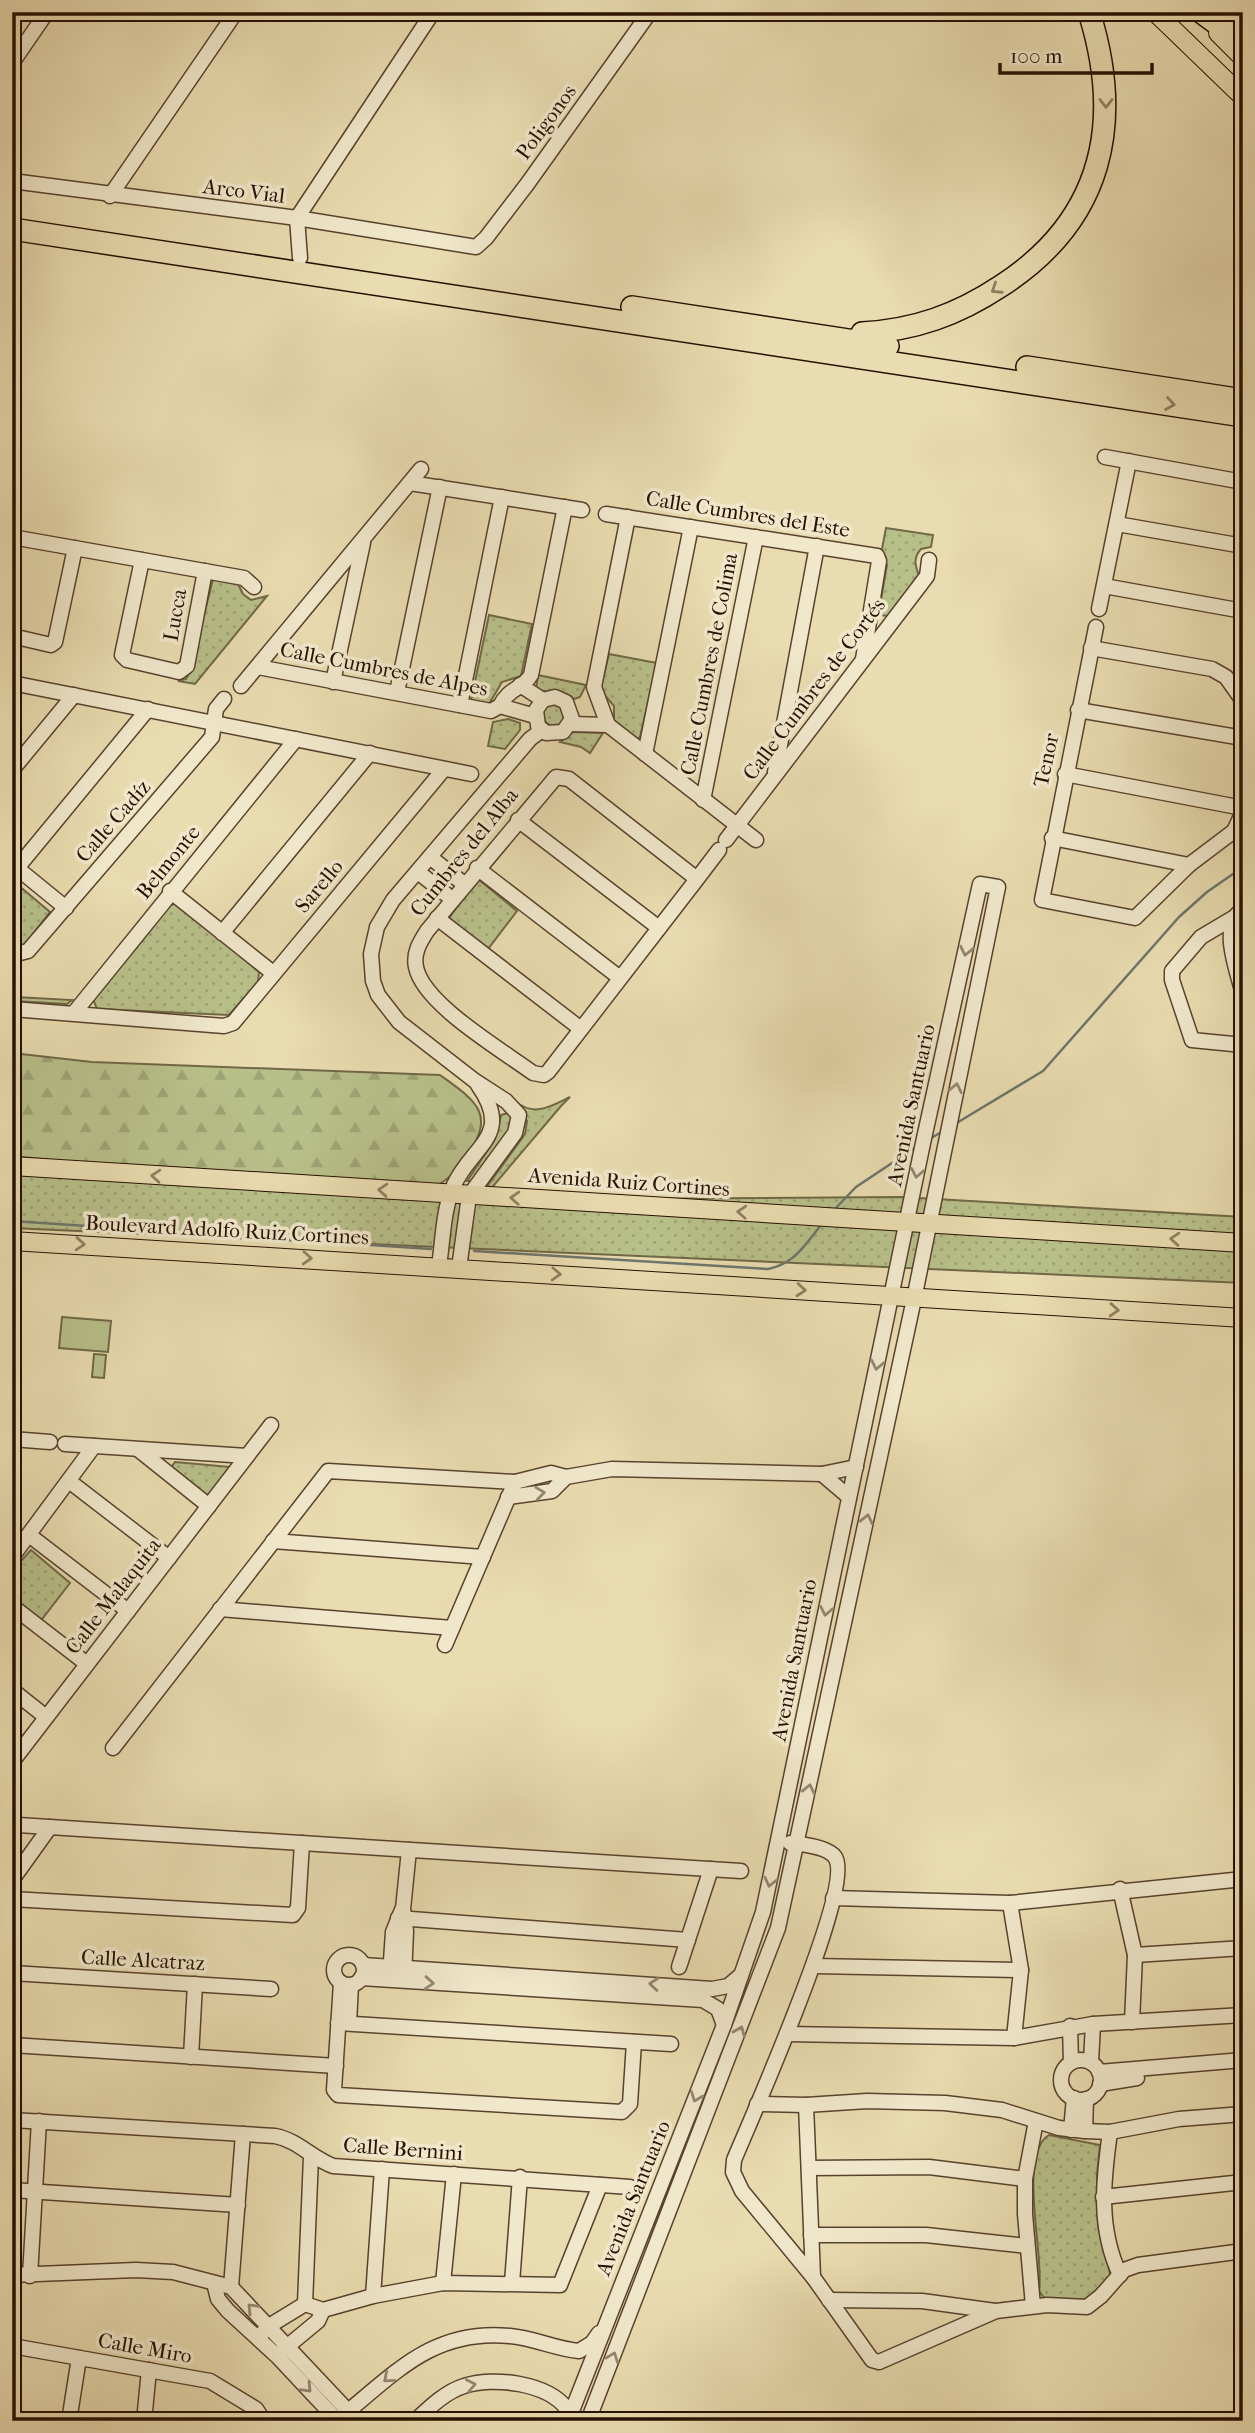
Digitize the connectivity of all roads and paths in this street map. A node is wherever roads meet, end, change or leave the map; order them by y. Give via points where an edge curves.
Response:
1 (47, 12) edge
2 (236, 12) edge
3 (433, 12) edge
4 (650, 12) edge
5 (1089, 12) edge
6 (1155, 12) edge
7 (1198, 12) edge
8 (1243, 43) edge
9 (1243, 58) edge
10 (12, 63) edge
11 (1243, 97) edge
12 (12, 181) edge
13 (110, 196) junction
14 (12, 216) edge
15 (297, 218) junction
16 (12, 229) edge
17 (469, 249) joint
18 (300, 258) junction
19 (817, 335) junction
20 (1243, 400) edge
21 (1243, 416) edge
22 (1105, 457) dead end
23 (1129, 461) junction
24 (421, 469) dead end
25 (1243, 482) edge
26 (410, 483) junction
27 (440, 487) junction
28 (502, 497) junction
29 (565, 507) junction
30 (582, 510) dead end
31 (606, 513) dead end
32 (628, 517) junction
33 (1116, 524) junction
34 (691, 527) junction
35 (12, 537) edge
36 (756, 537) junction
37 (364, 539) junction
38 (817, 546) junction
39 (1243, 546) edge
40 (75, 548) junction
41 (142, 560) junction
42 (929, 560) dead end
43 (205, 571) junction
44 (1104, 586) junction
45 (254, 587) dead end
46 (1099, 609) dead end
47 (1243, 611) edge
48 (1096, 626) dead end
49 (12, 636) edge
50 (1091, 648) junction
51 (863, 659) junction
52 (258, 667) junction
53 (333, 682) junction
54 (12, 683) edge
55 (520, 685) junction
56 (241, 686) dead end
57 (397, 692) junction
58 (74, 695) junction
59 (225, 698) dead end
60 (543, 700) junction
61 (596, 700) junction
62 (1243, 701) edge
63 (460, 705) junction
64 (500, 706) junction
65 (570, 706) junction
66 (148, 709) junction
67 (1078, 710) junction
68 (535, 716) junction
69 (216, 723) junction
70 (571, 724) junction
71 (608, 725) junction
72 (542, 730) junction
73 (1243, 738) edge
74 (296, 739) junction
75 (370, 753) junction
76 (645, 754) junction
77 (444, 769) junction
78 (12, 770) edge
79 (471, 774) dead end
80 (775, 775) junction
81 (1065, 775) junction
82 (703, 800) junction
83 (1243, 810) edge
84 (518, 820) junction
85 (737, 826) junction
86 (1052, 838) junction
87 (756, 840) dead end
88 (722, 845) joint
89 (430, 857) junction
90 (1189, 865) junction
91 (15, 866) edge
92 (477, 868) junction
93 (418, 872) junction
94 (696, 879) junction
95 (464, 884) junction
96 (170, 891) junction
97 (452, 899) junction
98 (66, 908) junction
99 (1238, 914) edge
100 (436, 918) junction
101 (659, 928) junction
102 (222, 933) junction
103 (12, 955) edge
104 (273, 973) junction
105 (620, 978) junction
106 (1243, 995) edge
107 (12, 1009) edge
108 (74, 1013) junction
109 (581, 1029) junction
110 (1243, 1045) edge
111 (475, 1082) junction
112 (12, 1166) edge
113 (460, 1195) junction
114 (907, 1222) junction
115 (929, 1223) junction
116 (12, 1241) edge
117 (1243, 1243) edge
118 (439, 1266) junction
119 (459, 1268) junction
120 (891, 1298) junction
121 (914, 1299) junction
122 (1243, 1318) edge
123 (271, 1425) dead end
124 (14, 1442) edge
125 (94, 1446) junction
126 (139, 1450) junction
127 (247, 1456) junction
128 (856, 1467) junction
129 (822, 1474) junction
130 (566, 1477) junction
131 (69, 1481) junction
132 (515, 1482) junction
133 (509, 1497) junction
134 (849, 1497) junction
135 (209, 1506) junction
136 (29, 1535) junction
137 (272, 1541) junction
138 (12, 1557) edge
139 (483, 1557) junction
140 (169, 1558) junction
141 (834, 1570) junction
142 (855, 1573) junction
143 (12, 1606) edge
144 (220, 1609) junction
145 (128, 1611) junction
146 (452, 1628) junction
147 (445, 1645) dead end
148 (87, 1664) junction
149 (12, 1690) edge
150 (47, 1717) junction
151 (113, 1748) dead end
152 (12, 1762) edge
153 (18, 1825) dead end
154 (50, 1827) junction
155 (779, 1841) junction
156 (302, 1843) junction
157 (797, 1844) junction
158 (409, 1850) junction
159 (711, 1869) junction
160 (740, 1871) dead end
161 (1243, 1879) edge
162 (12, 1880) edge
163 (1120, 1889) junction
164 (833, 1898) junction
165 (12, 1899) edge
166 (1010, 1903) junction
167 (402, 1915) junction
168 (688, 1940) junction
169 (1243, 1948) edge
170 (1135, 1955) junction
171 (814, 1966) junction
172 (679, 1967) dead end
173 (1021, 1970) junction
174 (12, 1973) edge
175 (397, 1974) junction
176 (742, 1974) junction
177 (195, 1984) junction
178 (271, 1989) dead end
179 (1243, 2015) edge
180 (1132, 2022) junction
181 (344, 2023) junction
182 (1093, 2024) junction
183 (724, 2025) junction
184 (1070, 2026) junction
185 (788, 2034) junction
186 (1014, 2038) junction
187 (634, 2042) junction
188 (671, 2044) dead end
189 (12, 2045) edge
190 (191, 2057) junction
191 (1243, 2060) edge
192 (1072, 2062) junction
193 (336, 2066) junction
194 (1243, 2069) edge
195 (1097, 2073) junction
196 (1080, 2099) junction
197 (758, 2104) junction
198 (806, 2105) junction
199 (1243, 2114) edge
200 (12, 2120) edge
201 (39, 2121) junction
202 (1036, 2122) junction
203 (1078, 2131) junction
204 (1110, 2132) junction
205 (243, 2134) junction
206 (673, 2154) junction
207 (311, 2156) junction
208 (690, 2160) junction
209 (809, 2168) junction
210 (382, 2169) junction
211 (454, 2174) junction
212 (520, 2178) junction
213 (1026, 2179) junction
214 (1243, 2182) edge
215 (600, 2185) junction
216 (630, 2187) dead end
217 (12, 2190) edge
218 (35, 2191) junction
219 (1103, 2197) junction
220 (238, 2205) junction
221 (811, 2235) junction
222 (1027, 2246) junction
223 (1243, 2251) edge
224 (12, 2275) edge
225 (1120, 2275) junction
226 (30, 2276) junction
227 (813, 2277) junction
228 (214, 2283) junction
229 (443, 2283) junction
230 (512, 2283) junction
231 (231, 2287) junction
232 (373, 2296) junction
233 (829, 2300) junction
234 (305, 2304) junction
235 (1033, 2306) junction
236 (323, 2310) junction
237 (996, 2311) junction
238 (608, 2320) junction
239 (269, 2326) junction
240 (258, 2338) junction
241 (12, 2346) edge
242 (282, 2350) junction
243 (79, 2358) junction
244 (149, 2370) junction
245 (340, 2418) edge
246 (263, 2419) edge
247 (69, 2421) edge
248 (144, 2421) edge
249 (415, 2421) edge
250 (567, 2421) edge
251 (588, 2421) edge

1 - 10 street
2 - 13 street
3 - 15 street
4 - 17 street, Poligonos via 486,239
5 -> 19 highway via 1106,86 1103,143 1086,193 1046,253 954,315 887,332
6 - 11 main road
7 - 8 highway
7 - 9 main road
12 - 13 street, Arco Vial
13 - 15 street, Arco Vial
14 - 18 highway
15 - 17 street, Arco Vial
15 - 18 street
16 -> 21 highway
18 - 19 highway
19 - 20 highway
22 - 23 street
23 - 25 street
23 - 33 street
24 - 26 street
26 - 27 street
26 - 37 street
27 - 28 street
27 - 57 street
28 - 29 street
28 - 63 street
29 - 30 street
29 - 55 street via 532,671
31 - 32 street, Calle Cumbres del Este
32 - 34 street, Calle Cumbres del Este
32 - 61 street via 594,687
33 - 39 street
33 - 44 street
34 - 36 street, Calle Cumbres del Este
34 - 76 street
35 - 40 street
36 - 38 street, Calle Cumbres del Este
36 - 82 street, Calle Cumbres de Colima
37 - 52 street
37 - 53 street
38 - 51 street, Calle Cumbres del Este via 875,555 879,561
38 - 80 street
40 - 41 street
40 - 49 street via 55,642 51,645
41 - 43 street
41 - 43 street, Lucca via 122,655 179,672 187,666
42 - 51 street, Calle Cumbres de Cortés via 927,576
43 - 45 street via 244,578
44 - 46 street
44 - 47 street
48 - 50 street, Tenor
50 - 62 street via 1212,669 1226,677
50 - 67 street, Tenor
51 - 80 street, Calle Cumbres de Cortés
52 - 53 street, Calle Cumbres de Alpes
52 - 56 street
53 - 57 street, Calle Cumbres de Alpes
54 - 58 street
55 - 60 street
55 - 64 street via 510,690
57 - 63 street, Calle Cumbres de Alpes
58 - 66 street
58 - 78 street
59 - 69 street, Calle Cadíz via 216,709
60 - 65 street via 561,698
60 - 68 street
61 - 65 street
61 - 71 street via 604,708
63 - 64 street, Calle Cumbres de Alpes via 494,711
64 - 68 street, Calle Cumbres de Alpes
65 - 70 street
66 - 69 street
66 - 91 street
67 - 73 street
67 - 81 street, Tenor
68 - 72 street
69 - 74 street
69 - 98 street, Calle Cadíz via 212,737
70 - 71 street
70 - 72 street via 557,734
71 - 76 street
72 - 89 street
74 - 75 street
74 - 96 street, Belmonte
75 - 77 street
75 - 102 street
76 - 82 street
77 - 79 street
77 - 104 street, Sarello
80 - 85 street, Calle Cumbres de Cortés
81 - 83 street
81 - 86 street, Tenor
82 - 85 street
83 - 90 street via 1234,831
84 - 92 street, Cumbres del Alba
84 - 94 street, Cumbres del Alba via 548,783 565,777
84 - 101 street
85 - 87 street
85 - 88 street, Calle Cumbres de Cortés
86 - 90 street
86 - 90 street, Tenor via 1041,895 1044,902 1136,918
88 - 94 street, Cumbres del Alba
89 - 93 street
89 - 95 street
91 - 98 street
92 - 95 street, Cumbres del Alba
92 - 105 street
93 - 97 street
93 - 111 street via 377,927 371,954 373,981 386,1009 399,1023
94 - 101 street, Cumbres del Alba
95 - 97 street, Cumbres del Alba
96 - 102 street
96 - 108 street, Belmonte
97 - 100 street, Cumbres del Alba
98 - 103 street, Calle Cadíz via 28,951
99 - 106 street via 1230,929
99 - 110 street via 1201,937 1176,964 1172,980 1192,1040
100 - 109 street
100 - 109 street, Cumbres del Alba via 421,939 415,958 421,981 439,1002 537,1075 548,1072
101 - 105 street, Cumbres del Alba
102 - 104 street
104 - 108 street, Sarello via 237,1019 224,1026
105 - 109 street, Cumbres del Alba
107 - 108 street
111 - 113 street via 490,1108 491,1131 458,1177
111 - 113 street via 512,1106 520,1119 509,1143
113 -> 112 main road, Avenida Ruiz Cortines
114 -> 113 main road, Avenida Ruiz Cortines
113 - 118 street
113 - 119 street
114 - 115 main road, Avenida Ruiz Cortines
115 -> 114 street, Avenida Santuario via 998,887 981,884
114 - 120 street, Avenida Santuario
117 -> 115 main road, Avenida Ruiz Cortines
115 - 121 street, Avenida Santuario
116 -> 118 main road, Boulevard Adolfo Ruiz Cortines
118 - 119 main road
119 -> 120 main road
120 - 121 main road
120 -> 128 street, Avenida Santuario
121 -> 122 main road
142 -> 121 street, Avenida Santuario
123 - 127 street, Calle Malaquita
124 - 125 street
125 - 126 street
125 - 131 street
126 - 127 street
126 - 135 street
127 - 135 street, Calle Malaquita
128 - 129 street
128 - 134 street, Avenida Santuario
129 - 130 street via 612,1469
129 - 134 street
130 - 132 street via 551,1473
133 -> 130 street via 552,1491
131 - 136 street
131 - 140 street
132 - 133 street
132 - 137 street via 333,1470
133 - 139 street
134 - 141 street, Avenida Santuario
135 - 140 street, Calle Malaquita
136 - 138 street
136 - 145 street
137 - 139 street
137 - 144 street
139 - 146 street
140 - 145 street, Calle Malaquita
141 - 142 street
141 -> 155 street, Avenida Santuario
157 -> 142 street, Avenida Santuario
143 - 148 street
144 - 146 street
144 - 151 street
145 - 148 street, Calle Malaquita
146 - 147 street
148 - 150 street, Calle Malaquita
149 - 150 street
150 - 152 street, Calle Malaquita
153 - 154 street
154 - 156 street
154 - 162 street
155 - 157 street
155 -> 176 street, Avenida Santuario via 763,1912
156 - 158 street
156 - 165 street via 298,1908 293,1915
157 - 164 street via 835,1857
208 -> 157 street, Avenida Santuario via 771,1950
158 - 159 street
158 - 167 street
159 - 160 street
159 - 168 street
161 - 163 street
163 - 166 street
163 - 170 street
164 - 166 street
164 - 171 street
166 - 173 street
167 - 168 street
167 - 175 street
168 - 172 street
169 - 170 street
170 - 180 street
171 - 173 street
171 - 185 street
173 - 186 street
174 - 177 street, Calle Alcatraz
176 -> 175 street via 728,1986 712,1989
175 - 181 street via 354,1978
175 -> 183 street via 704,2000 718,2009
176 - 183 street, Avenida Santuario
177 - 178 street, Calle Alcatraz
177 - 190 street
179 - 180 street
180 - 182 street
181 - 187 street
181 - 193 street
182 - 184 street
182 - 195 street
183 -> 206 street, Avenida Santuario
184 - 186 street
184 - 192 street
185 - 186 street
185 - 197 street
187 - 188 street
187 - 193 street via 630,2104 622,2112 338,2095 334,2090
189 - 190 street
190 - 193 street
191 - 195 street
192 - 195 street
192 - 196 street via 1062,2071 1061,2084
194 - 195 street
195 - 196 street via 1095,2093
196 - 203 street
197 - 198 street
197 - 227 street via 734,2160 735,2179
198 - 202 street via 945,2103 1002,2110
198 - 209 street
199 - 204 street via 1179,2119
200 - 201 street, Calle Bernini
201 - 205 street, Calle Bernini
201 - 218 street
202 - 203 street
202 - 213 street
203 - 204 street
204 - 219 street
205 - 207 street, Calle Bernini via 285,2138
205 - 220 street
206 - 208 street
206 - 238 street, Avenida Santuario
207 - 210 street, Calle Bernini via 333,2165
207 - 234 street
251 -> 208 street, Avenida Santuario
209 - 213 street via 929,2167
209 - 221 street
210 - 211 street, Calle Bernini
210 - 232 street
211 - 212 street, Calle Bernini
211 - 229 street
212 - 215 street, Calle Bernini
212 - 230 street
213 - 222 street
214 - 219 street
215 - 216 street, Calle Bernini
215 - 230 street via 565,2280 555,2286
217 - 218 street
218 - 220 street
218 - 226 street
219 - 225 street via 1108,2246
220 - 231 street
221 - 222 street via 926,2235
221 - 227 street
222 - 235 street
223 - 225 street via 1138,2265
224 - 226 street
225 - 235 street via 1087,2307
226 - 228 street via 136,2270
227 - 233 street
228 - 231 street
228 - 240 street via 218,2299
229 - 230 street
229 - 232 street
239 -> 231 street
232 - 236 street
233 - 237 street via 922,2301
233 - 237 street via 877,2362
234 - 236 street
234 - 239 street
235 - 237 street
236 - 242 street via 318,2322
238 -> 245 street via 592,2343 579,2351 504,2335 447,2340 415,2357
238 - 250 street, Avenida Santuario
239 - 240 street
239 - 242 street
240 - 242 street
241 - 243 street, Calle Miro
242 - 245 street
243 - 244 street, Calle Miro
243 - 247 street
244 - 246 street, Calle Miro via 210,2381
244 - 248 street
249 -> 250 street via 454,2390 490,2383 525,2386 554,2396 567,2409

